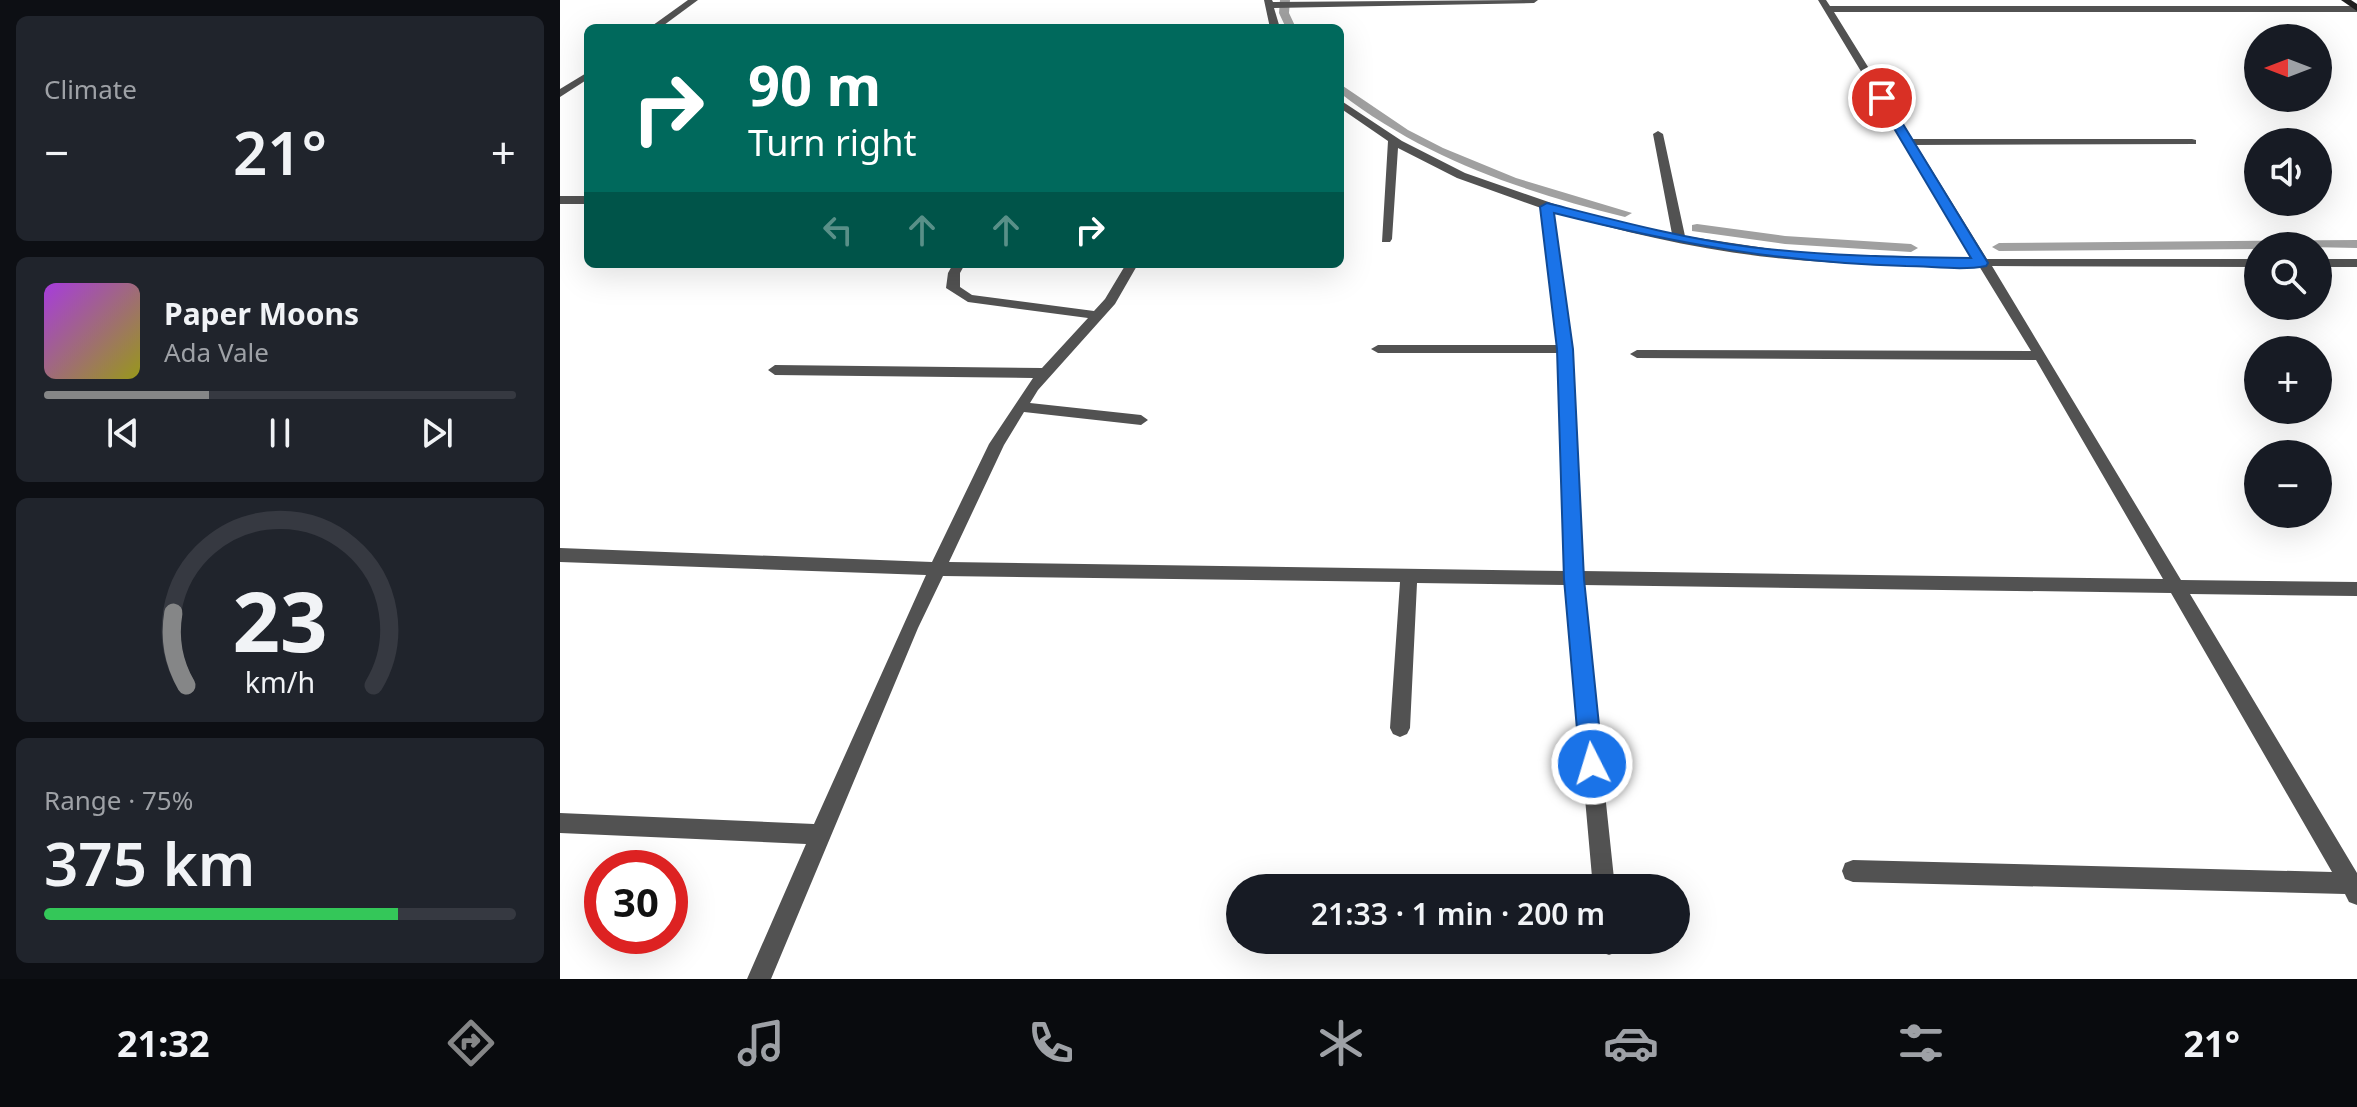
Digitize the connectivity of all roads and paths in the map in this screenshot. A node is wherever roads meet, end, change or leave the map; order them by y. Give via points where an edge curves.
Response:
1 (694, 0) edge
2 (1534, 0) edge
3 (2345, 0) edge
4 (1272, 3) edge
5 (1825, 5) edge
6 (2357, 8) edge
7 (660, 24) edge
8 (1275, 24) edge
9 (584, 76) edge
10 (584, 77) edge
11 (560, 78) edge
12 (560, 94) edge
13 (1344, 106) edge
14 (1658, 134) dead end
15 (1393, 141) junction
16 (1908, 142) junction
17 (2192, 142) dead end
18 (560, 200) edge
19 (584, 200) edge
20 (1547, 207) junction
21 (1386, 239) dead end
22 (1679, 239) junction
23 (1981, 263) junction
24 (2244, 263) edge
25 (2332, 263) edge
26 (2357, 263) edge
27 (957, 268) edge
28 (1130, 268) edge
29 (1097, 315) junction
30 (1378, 349) dead end
31 (1565, 349) junction
32 (1637, 354) dead end
33 (2040, 356) junction
34 (775, 370) dead end
35 (1046, 373) junction
36 (1021, 407) junction
37 (1141, 420) dead end
38 (560, 555) edge
39 (937, 569) junction
40 (1409, 577) junction
41 (1574, 579) junction
42 (2176, 588) junction
43 (2357, 589) edge
44 (1400, 728) dead end
45 (560, 823) edge
46 (821, 835) junction
47 (1853, 871) dead end
48 (1603, 874) edge
49 (2354, 888) edge
50 (759, 979) edge

1 - 7 street
2 - 4 street
3 - 6 street
4 - 8 street
5 - 6 street
5 - 16 street
9 - 11 street
10 - 12 street
13 - 15 street
14 - 22 street
15 - 20 street via 1456,173
15 - 21 street
16 - 17 street
16 - 23 street
18 - 19 street
20 - 22 street
20 - 31 street
22 - 23 street via 1809,258
23 - 24 street
23 - 33 street
25 - 26 street
27 - 29 street via 953,288 968,298
28 - 29 street
29 - 35 street
30 - 31 street
31 - 41 street
32 - 33 street
33 - 42 street
34 - 35 street
35 - 36 street
36 - 37 street
36 - 39 street via 997,444
38 - 39 street
39 - 40 street
39 - 46 street
40 - 41 street
40 - 44 street
41 - 42 street
41 - 48 street
42 - 43 street
42 - 49 street
45 - 46 street
46 - 50 street
47 - 49 street

